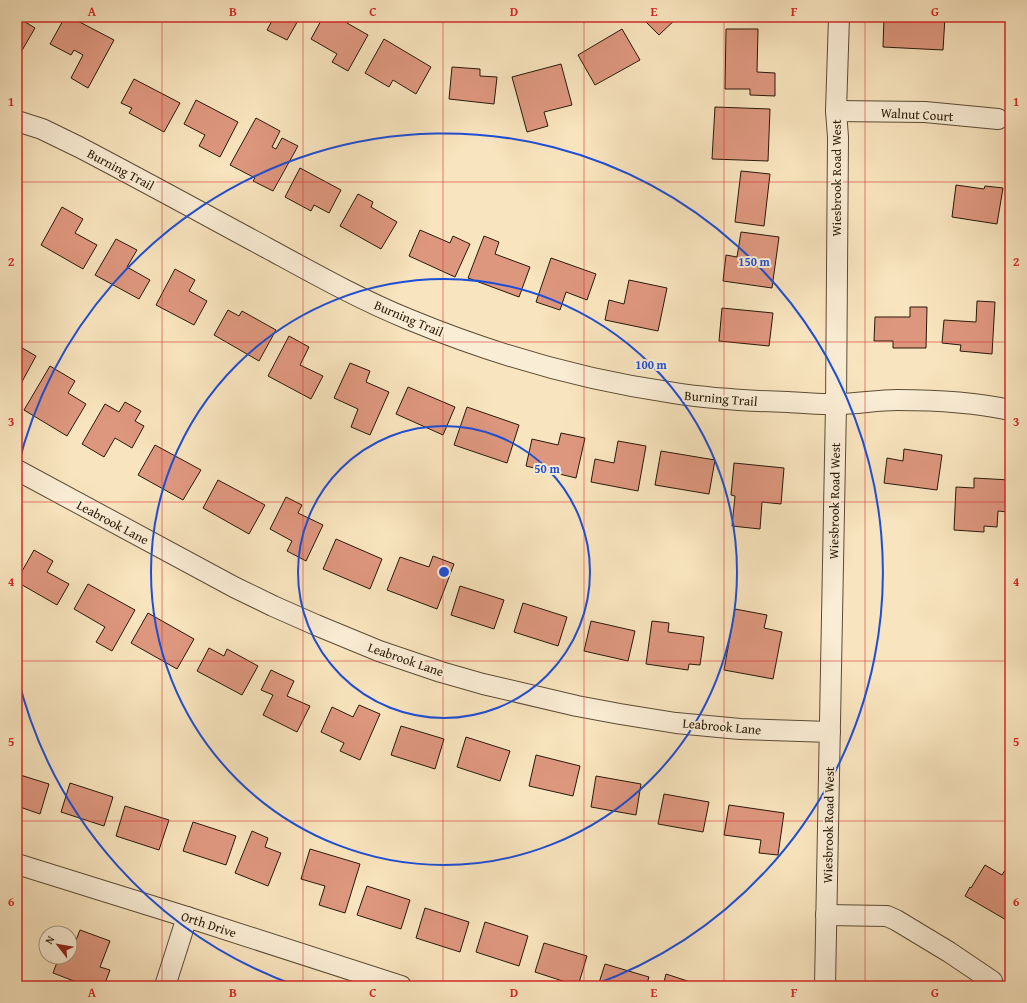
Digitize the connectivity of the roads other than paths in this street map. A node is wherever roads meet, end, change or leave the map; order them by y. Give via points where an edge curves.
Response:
1 (840, 17) edge
2 (836, 111) junction
3 (998, 119) dead end
4 (17, 121) edge
5 (836, 405) junction
6 (1010, 410) edge
7 (17, 470) edge
8 (830, 732) junction
9 (17, 864) edge
10 (826, 915) junction
11 (187, 917) junction
12 (992, 981) dead end
13 (165, 986) edge
14 (401, 986) edge
15 (825, 986) edge

1 - 2 street, Wiesbrook Road West
2 - 3 street, Walnut Court via 925,112
2 - 5 street, Wiesbrook Road West
4 - 5 street, Burning Trail via 79,147 345,290 472,344 540,366 626,386 748,401
5 - 6 street, Burning Trail via 895,400 940,401
5 - 8 street, Wiesbrook Road West
7 - 8 street, Leabrook Lane via 273,606 379,651 441,672 576,706 676,723 740,729
8 - 10 street, Wiesbrook Road West
9 - 11 street, Orth Drive
10 - 12 street via 887,916 949,952
10 - 15 street, Wiesbrook Road West
11 - 13 street
11 - 14 street, Orth Drive

